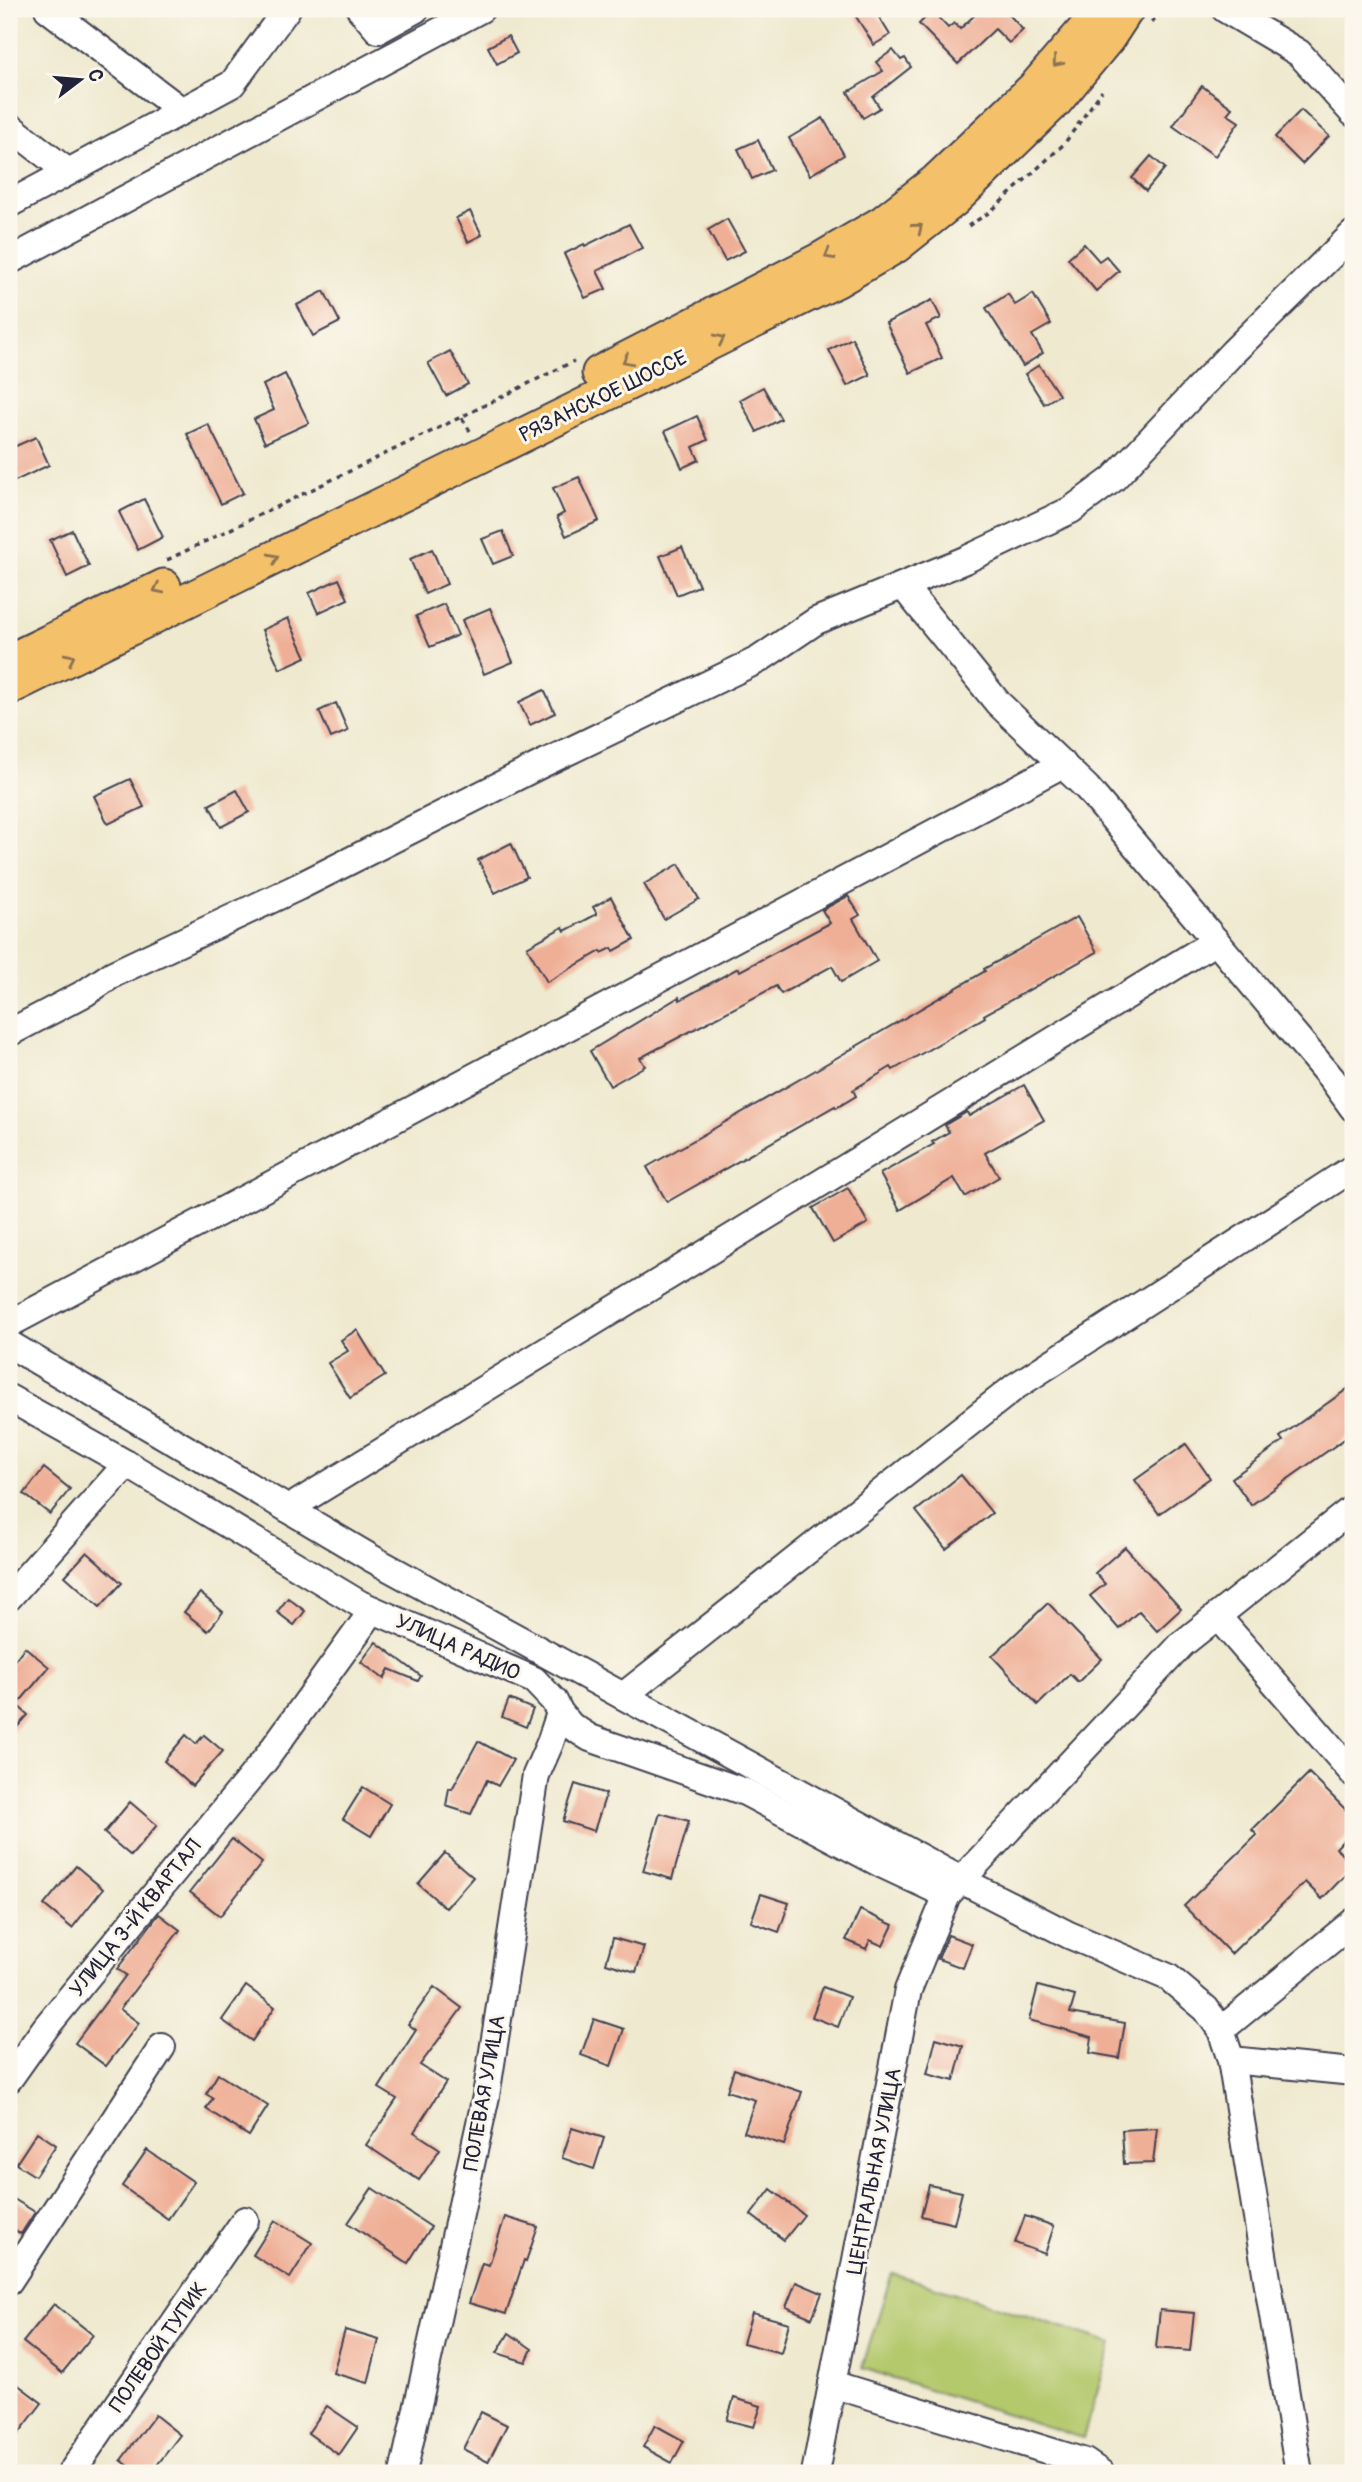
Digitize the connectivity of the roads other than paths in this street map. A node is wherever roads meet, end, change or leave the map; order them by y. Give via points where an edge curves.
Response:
1 (48, 9) edge
2 (287, 9) edge
3 (360, 9) edge
4 (416, 9) edge
5 (481, 9) edge
6 (1100, 9) edge
7 (1127, 9) edge
8 (1225, 9) edge
9 (182, 111) junction
10 (1353, 113) edge
11 (9, 126) edge
12 (68, 172) junction
13 (9, 204) edge
14 (1353, 234) edge
15 (9, 261) edge
16 (903, 586) junction
17 (9, 662) edge
18 (9, 688) edge
19 (1063, 764) junction
20 (1216, 941) junction
21 (9, 1033) edge
22 (1353, 1108) edge
23 (1353, 1168) edge
24 (9, 1324) edge
25 (9, 1344) edge
26 (9, 1398) edge
27 (127, 1464) junction
28 (1353, 1508) edge
29 (288, 1509) junction
30 (9, 1597) edge
31 (373, 1610) junction
32 (1217, 1616) junction
33 (623, 1696) junction
34 (559, 1713) junction
35 (1353, 1773) edge
36 (954, 1887) junction
37 (1353, 1922) edge
38 (1221, 2030) junction
39 (162, 2047) dead end
40 (1231, 2060) junction
41 (1353, 2072) edge
42 (9, 2079) edge
43 (245, 2220) dead end
44 (9, 2281) edge
45 (832, 2384) junction
46 (71, 2473) edge
47 (402, 2473) edge
48 (815, 2473) edge
49 (1101, 2473) edge
50 (1299, 2473) edge

1 - 9 street
2 - 9 street via 232,84
3 - 4 street via 378,30
5 - 15 street
6 -> 17 main road, РЯЗАНСКОЕ ШОССЕ via 1035,87 936,181 882,223 821,260 467,427
18 -> 7 main road, РЯЗАНСКОЕ ШОССЕ via 787,306 896,246 954,200 1056,101
8 - 10 street via 1299,53
9 - 12 street
11 - 12 street
12 - 13 street
14 - 16 street via 1113,479 1071,510
16 - 19 street via 998,703
16 - 21 street via 816,621 758,660 113,974
19 - 20 street
19 - 24 street
20 - 22 street
20 - 29 street
23 - 33 street via 1016,1386
25 - 29 street
26 - 27 street, УЛИЦА РАДИО
27 - 30 street
27 - 31 street, УЛИЦА РАДИО
28 - 32 street
29 - 33 street
31 - 34 street, УЛИЦА РАДИО via 534,1680
31 - 42 street, УЛИЦА 3-Й КВАРТАЛ via 265,1759 46,2027
32 - 35 street
32 - 36 street via 1181,1644
33 - 36 street
34 - 36 street, УЛИЦА РАДИО via 590,1738 745,1792 883,1865
34 - 47 street, ПОЛЕВАЯ УЛИЦА via 536,1775 486,2096
36 - 38 street via 1168,1977 1206,2009
36 - 45 street, ЦЕНТРАЛЬНАЯ УЛИЦА via 908,1990
37 - 38 street
38 - 40 street
39 - 44 street
40 - 41 street
40 - 50 street
43 - 46 street, ПОЛЕВОЙ ТУПИК
45 - 48 street, ЦЕНТРАЛЬНАЯ УЛИЦА
45 - 49 street via 1085,2462

